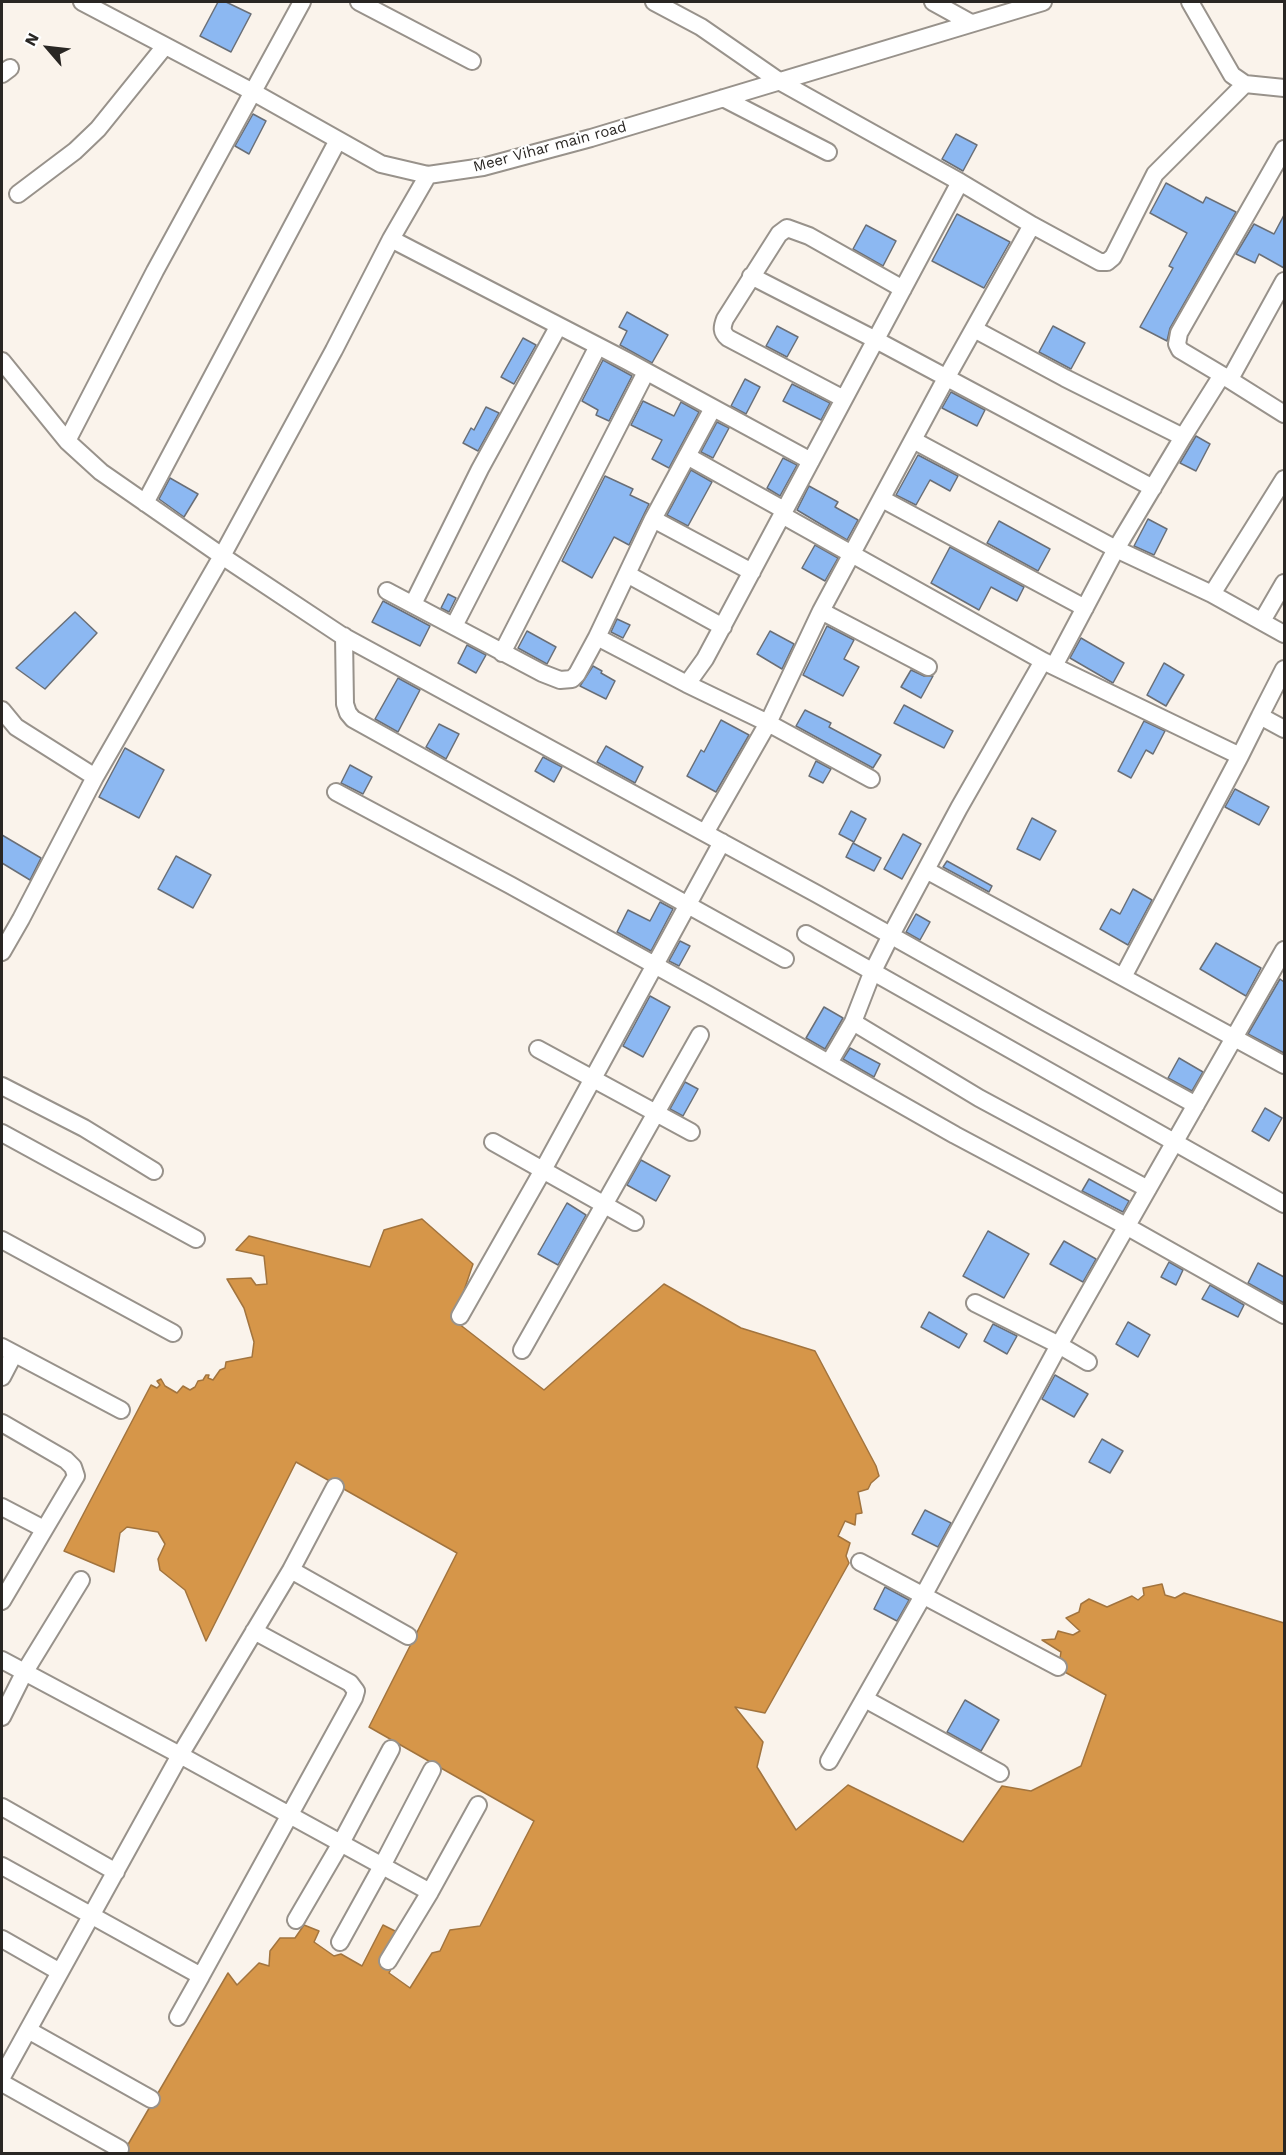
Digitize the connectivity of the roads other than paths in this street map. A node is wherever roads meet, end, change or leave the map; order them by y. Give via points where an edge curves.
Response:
1 (82, 2) edge
2 (302, 2) edge
3 (359, 2) edge
4 (654, 2) edge
5 (933, 2) edge
6 (1043, 2) edge
7 (1190, 2) edge
8 (971, 23) junction
9 (165, 46) junction
10 (472, 61) dead end
11 (779, 81) junction
12 (1245, 84) junction
13 (1284, 88) edge
14 (253, 92) junction
15 (723, 98) junction
16 (338, 140) junction
17 (1284, 149) edge
18 (828, 152) dead end
19 (428, 175) junction
20 (960, 182) junction
21 (18, 194) dead end
22 (1032, 225) junction
23 (391, 239) junction
24 (751, 276) junction
25 (1284, 280) edge
26 (903, 289) junction
27 (558, 327) junction
28 (974, 329) junction
29 (876, 340) junction
30 (598, 346) junction
31 (2, 361) edge
32 (646, 372) junction
33 (1226, 377) junction
34 (946, 378) junction
35 (844, 399) junction
36 (713, 408) junction
37 (1284, 414) edge
38 (1183, 437) junction
39 (67, 441) junction
40 (913, 441) junction
41 (687, 456) junction
42 (811, 461) junction
43 (1284, 479) edge
44 (1153, 488) junction
45 (882, 499) junction
46 (145, 503) junction
47 (783, 513) junction
48 (653, 519) junction
49 (1116, 549) junction
50 (853, 555) junction
51 (222, 556) junction
52 (752, 572) junction
53 (627, 574) junction
54 (1284, 583) edge
55 (387, 591) dead end
56 (1212, 594) junction
57 (413, 604) junction
58 (1085, 608) junction
59 (821, 611) junction
60 (1262, 621) junction
61 (454, 626) junction
62 (723, 627) junction
63 (1284, 634) edge
64 (344, 636) junction
65 (597, 637) junction
66 (502, 653) junction
67 (1049, 663) junction
68 (928, 667) dead end
69 (1284, 669) edge
70 (687, 684) junction
71 (3, 714) edge
72 (1260, 716) junction
73 (768, 723) junction
74 (1284, 729) edge
75 (1240, 756) junction
76 (95, 777) junction
77 (872, 779) dead end
78 (336, 792) dead end
79 (705, 833) junction
80 (722, 843) junction
81 (926, 870) junction
82 (688, 904) junction
83 (806, 934) dead end
84 (891, 935) junction
85 (1284, 950) edge
86 (2, 952) edge
87 (785, 958) dead end
88 (654, 965) junction
89 (872, 973) junction
90 (1123, 977) junction
91 (1278, 977) edge
92 (853, 1022) junction
93 (700, 1035) dead end
94 (1235, 1037) junction
95 (538, 1049) dead end
96 (829, 1063) junction
97 (1284, 1065) edge
98 (593, 1079) junction
99 (2, 1086) edge
100 (1196, 1105) junction
101 (656, 1113) junction
102 (691, 1132) dead end
103 (2, 1133) edge
104 (493, 1142) dead end
105 (1175, 1142) junction
106 (543, 1170) junction
107 (154, 1171) dead end
108 (1148, 1189) junction
109 (604, 1204) junction
110 (1284, 1204) edge
111 (635, 1222) dead end
112 (1126, 1226) junction
113 (196, 1239) dead end
114 (2, 1240) edge
115 (975, 1303) dead end
116 (1284, 1315) edge
117 (460, 1316) dead end
118 (173, 1333) dead end
119 (1059, 1346) junction
120 (522, 1350) dead end
121 (8, 1351) edge
122 (1088, 1362) dead end
123 (2, 1377) edge
124 (121, 1410) dead end
125 (2, 1423) edge
126 (335, 1487) dead end
127 (2, 1507) edge
128 (44, 1529) junction
129 (860, 1562) dead end
130 (291, 1570) junction
131 (81, 1580) dead end
132 (924, 1594) junction
133 (2, 1601) edge
134 (254, 1631) junction
135 (408, 1636) dead end
136 (2, 1660) edge
137 (1058, 1667) dead end
138 (24, 1673) junction
139 (865, 1699) junction
140 (2, 1717) edge
141 (391, 1749) dead end
142 (180, 1755) junction
143 (829, 1761) dead end
144 (432, 1770) dead end
145 (1000, 1773) dead end
146 (478, 1805) dead end
147 (2, 1807) edge
148 (291, 1815) junction
149 (341, 1843) junction
150 (2, 1866) edge
151 (382, 1866) junction
152 (116, 1872) junction
153 (430, 1892) junction
154 (91, 1916) junction
155 (296, 1920) dead end
156 (2, 1939) edge
157 (340, 1942) dead end
158 (388, 1960) dead end
159 (60, 1972) junction
160 (201, 1976) junction
161 (178, 2017) dead end
162 (28, 2030) junction
163 (2, 2077) edge
164 (2, 2083) edge
165 (152, 2099) dead end
166 (120, 2149) dead end

1 - 9 street, Meer Vihar main road
2 - 14 street
3 - 10 street
4 - 11 street via 701,27
5 - 8 street
6 - 8 street, Meer Vihar main road
7 - 12 street via 1232,75
8 - 11 street, Meer Vihar main road
9 - 14 street, Meer Vihar main road
9 - 21 street via 98,129
11 - 15 street, Meer Vihar main road
11 - 20 street
12 - 13 street
12 - 22 street via 1155,174 1107,262 1100,262
14 - 16 street, Meer Vihar main road
14 - 39 street
15 - 18 street
15 - 19 street, Meer Vihar main road via 483,167
16 - 19 street, Meer Vihar main road via 381,164
16 - 46 street
17 - 33 street via 1179,333 1180,351
19 - 23 street
20 - 22 street
20 - 26 street
22 - 28 street
23 - 27 street
23 - 51 street
24 - 26 street via 779,234 788,228
24 - 29 street
24 - 35 street via 724,319 723,334
25 - 33 street
26 - 29 street
27 - 30 street
27 - 57 street via 480,469
28 - 34 street
28 - 38 street
29 - 34 street
29 - 35 street
30 - 32 street
30 - 61 street
31 - 39 street
32 - 36 street
32 - 66 street
33 - 37 street
33 - 38 street
34 - 40 street
34 - 44 street
35 - 42 street
36 - 41 street
36 - 42 street
38 - 44 street
39 - 46 street via 101,472
40 - 45 street
40 - 49 street
41 - 47 street
41 - 48 street
42 - 47 street
43 - 56 street
44 - 49 street
45 - 50 street
45 - 58 street
46 - 51 street
47 - 50 street
47 - 52 street
48 - 52 street
48 - 53 street
49 - 56 street
49 - 58 street
50 - 59 street
50 - 67 street
51 - 64 street
51 - 76 street
52 - 62 street
53 - 62 street
53 - 65 street
54 - 60 street
55 - 57 street
56 - 60 street
57 - 61 street
58 - 67 street
59 - 68 street
59 - 73 street
60 - 63 street
61 - 66 street
62 - 70 street
64 - 79 street
64 - 82 street via 345,704 353,719
65 - 66 street via 577,674 567,681
65 - 70 street
67 - 75 street
67 - 81 street
69 - 72 street
70 - 73 street
71 - 76 street via 16,727
72 - 74 street
72 - 75 street
73 - 77 street
73 - 79 street
75 - 90 street
76 - 86 street
78 - 88 street
79 - 80 street
80 - 82 street
80 - 84 street
81 - 84 street
81 - 90 street
82 - 87 street
82 - 88 street
83 - 89 street
84 - 89 street
84 - 100 street
85 - 91 street
88 - 96 street
88 - 98 street
89 - 92 street
89 - 105 street
90 - 94 street
91 - 94 street
92 - 96 street
92 - 108 street via 980,1098
93 - 101 street
94 - 97 street
94 - 100 street
95 - 98 street
96 - 112 street via 955,1136
98 - 101 street
98 - 106 street
99 - 107 street via 84,1128
100 - 105 street
101 - 102 street
101 - 109 street
103 - 113 street
104 - 106 street
105 - 108 street
105 - 110 street
106 - 109 street
106 - 117 street
108 - 112 street
109 - 111 street
109 - 120 street
112 - 116 street
112 - 119 street
114 - 118 street
115 - 119 street
119 - 122 street
119 - 132 street
121 - 123 street
121 - 124 street
125 - 128 street via 74,1467 76,1476
126 - 130 street
127 - 128 street
128 - 133 street
129 - 132 street
130 - 134 street
130 - 135 street
131 - 138 street
132 - 137 street
132 - 139 street
134 - 142 street
134 - 148 street via 350,1683 356,1691
136 - 138 street
138 - 140 street
138 - 142 street
139 - 143 street
139 - 145 street
141 - 149 street
142 - 148 street
142 - 152 street
144 - 151 street
146 - 153 street
147 - 152 street
148 - 149 street
148 - 160 street
149 - 151 street
149 - 155 street
150 - 154 street
151 - 153 street
151 - 157 street
152 - 154 street
153 - 158 street
154 - 159 street
154 - 160 street
156 - 159 street
159 - 162 street
160 - 161 street
162 - 163 street
162 - 165 street
164 - 166 street

